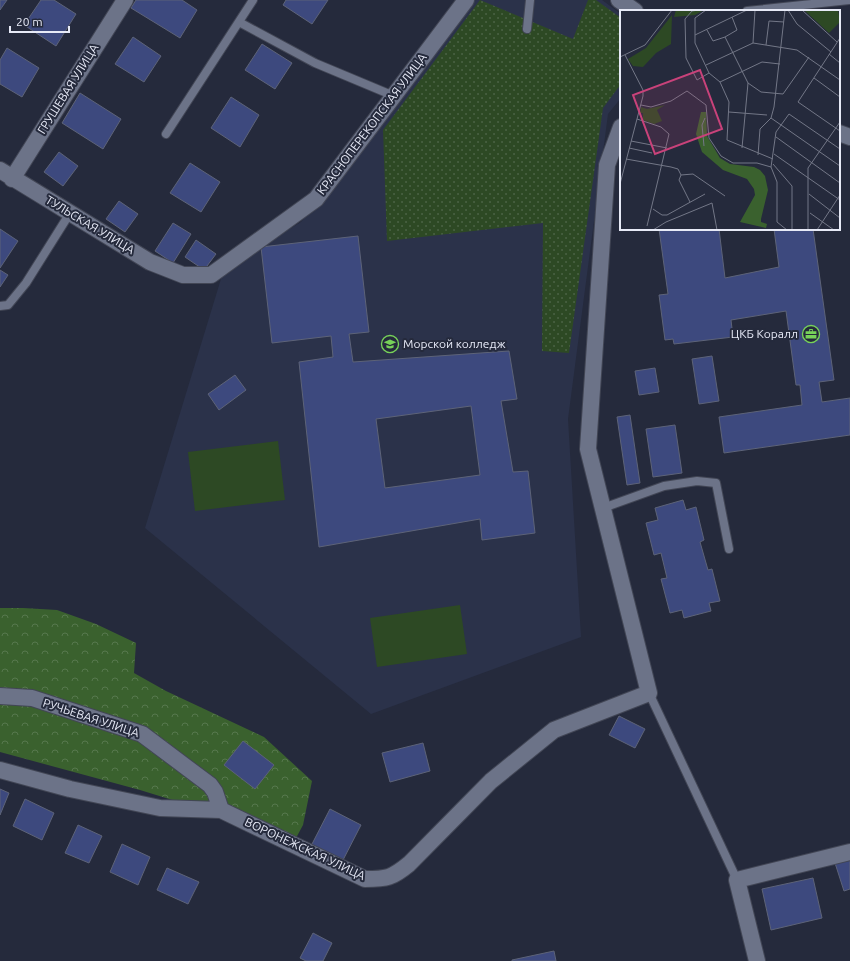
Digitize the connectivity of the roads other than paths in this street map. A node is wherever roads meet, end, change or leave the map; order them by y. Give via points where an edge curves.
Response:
1 (125, 0) edge
2 (253, 0) edge
3 (466, 0) edge
4 (530, 0) edge
5 (619, 0) edge
6 (849, 0) edge
7 (634, 10) edge
8 (756, 10) edge
9 (239, 22) junction
10 (527, 29) dead end
11 (394, 96) junction
12 (620, 130) edge
13 (840, 133) edge
14 (166, 134) dead end
15 (850, 137) edge
16 (6, 174) edge
17 (70, 213) junction
18 (183, 275) joint
19 (0, 306) edge
20 (603, 508) junction
21 (729, 549) dead end
22 (649, 693) junction
23 (0, 696) edge
24 (0, 770) edge
25 (221, 810) junction
26 (850, 852) edge
27 (737, 880) junction
28 (757, 961) edge

1 - 16 street, ГРУШЕВАЯ УЛИЦА
2 - 9 lane
3 - 11 street, КРАСНОПЕРЕКОПСКАЯ УЛИЦА
4 - 10 lane
5 - 7 street
6 - 8 lane
9 - 11 lane via 315,62
9 - 14 lane
11 - 18 street, КРАСНОПЕРЕКОПСКАЯ УЛИЦА via 316,199 210,275
12 - 20 street via 607,165 588,449
13 - 15 street
16 - 17 street, ТУЛЬСКАЯ УЛИЦА
17 - 18 street, ТУЛЬСКАЯ УЛИЦА via 150,262
17 - 19 lane via 26,283 8,305
20 - 21 lane via 664,486 697,481 716,483
20 - 22 street
22 - 25 street, ВОРОНЕЖСКАЯ УЛИЦА via 554,730 491,781 409,864 396,875 383,879 365,879
22 - 27 lane
23 - 25 street, РУЧЬЕВАЯ УЛИЦА via 32,698 142,734 210,785
24 - 25 street, ВОРОНЕЖСКАЯ УЛИЦА via 70,789 160,808
26 - 27 street
27 - 28 street

